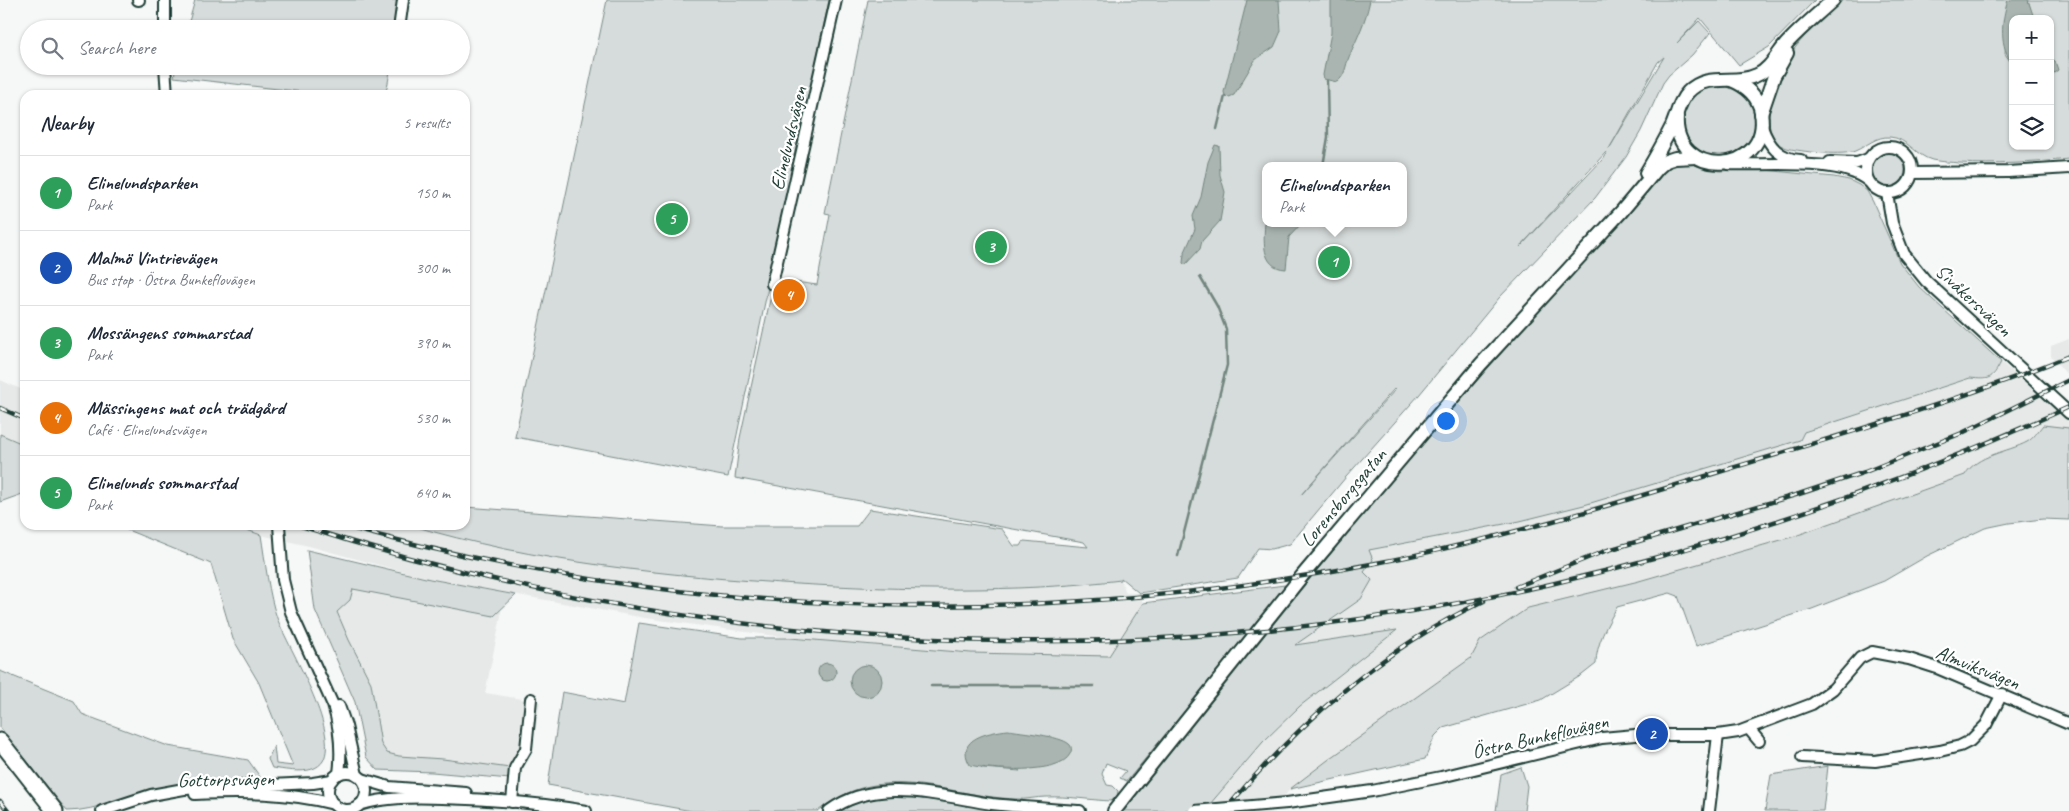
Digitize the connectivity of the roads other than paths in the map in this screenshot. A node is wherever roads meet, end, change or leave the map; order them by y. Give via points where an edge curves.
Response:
1 (165, 0) edge
2 (403, 0) edge
3 (836, 0) edge
4 (1833, 0) edge
5 (164, 20) edge
6 (400, 20) edge
7 (1811, 21) junction
8 (166, 75) edge
9 (1729, 80) junction
10 (167, 90) edge
11 (1678, 113) junction
12 (1761, 121) junction
13 (1696, 157) junction
14 (1868, 159) junction
15 (1725, 164) junction
16 (2069, 168) edge
17 (1912, 173) junction
18 (1868, 180) junction
19 (1887, 193) junction
20 (1606, 227) junction
21 (772, 284) dead end
22 (2069, 412) edge
23 (279, 530) edge
24 (1872, 652) joint
25 (312, 656) junction
26 (2002, 694) junction
27 (531, 699) dead end
28 (2069, 724) edge
29 (1749, 729) junction
30 (1718, 735) junction
31 (1759, 741) dead end
32 (0, 742) edge
33 (1802, 758) dead end
34 (335, 777) junction
35 (360, 777) junction
36 (489, 799) junction
37 (512, 802) junction
38 (334, 804) junction
39 (50, 805) edge
40 (359, 805) junction
41 (118, 806) junction
42 (1117, 808) edge
43 (102, 811) edge
44 (586, 811) edge
45 (829, 811) edge
46 (1080, 811) edge
47 (1194, 811) edge
48 (1708, 811) edge

1 - 5 street
2 - 6 street
3 - 21 street, Elinelundsvägen
4 - 7 main road, Lorensborgsgatan
7 - 9 main road, Lorensborgsgatan via 1764,70 1749,78
7 - 12 main road, Lorensborgsgatan via 1780,63
8 - 10 street
9 - 11 main road, Lorensborgsgatan via 1710,80 1694,87 1682,100
9 - 12 main road via 1745,86 1757,99
11 - 13 main road via 1680,138
11 - 20 main road, Lorensborgsgatan via 1653,162
12 - 14 street via 1772,148 1795,160 1857,163
12 - 15 main road, Lorensborgsgatan via 1758,141 1749,153
13 - 15 main road, Lorensborgsgatan
13 - 20 main road, Lorensborgsgatan via 1666,161
14 - 17 street via 1879,149 1892,147 1907,155
14 - 18 street
15 - 18 street via 1838,169 1855,172
16 - 17 street via 1961,174
17 - 19 street via 1901,190
18 - 19 street via 1879,191
19 - 22 street, Sivåkersvägen via 1892,223 1904,254 1921,274
20 - 42 main road, Lorensborgsgatan via 1389,471
23 - 25 street via 283,580 291,612
24 - 26 street, Almviksvägen via 1937,668
24 - 29 street, Östra Bunkeflovägen via 1860,658 1833,689 1812,704
25 - 34 street via 334,705 341,747
25 - 35 street via 328,680 343,716
26 - 28 street, Almviksvägen
26 - 33 street via 1986,726 1960,746 1875,761
27 - 37 street via 526,749 515,768
29 - 30 street, Östra Bunkeflovägen
29 - 31 street
30 - 47 street, Östra Bunkeflovägen, bridge via 1643,734 1602,738 1372,791
30 - 48 street
32 - 39 highway
34 - 35 street, Gottorpsvägen via 351,772
34 - 38 street via 328,793
34 - 41 street, Gottorpsvägen via 313,783 184,789 151,794
35 - 36 street, Gottorpsvägen via 389,787 447,790
35 - 40 street via 366,793
36 - 37 street, Gottorpsvägen
36 - 40 street, Gottorpsvägen via 394,798
37 - 44 street, Gottorpsvägen
38 - 40 street, Gottorpsvägen via 347,810
38 - 41 street, Gottorpsvägen via 294,795 204,794
41 - 43 street, Gottorpsvägen
45 - 46 street via 859,795 889,790

